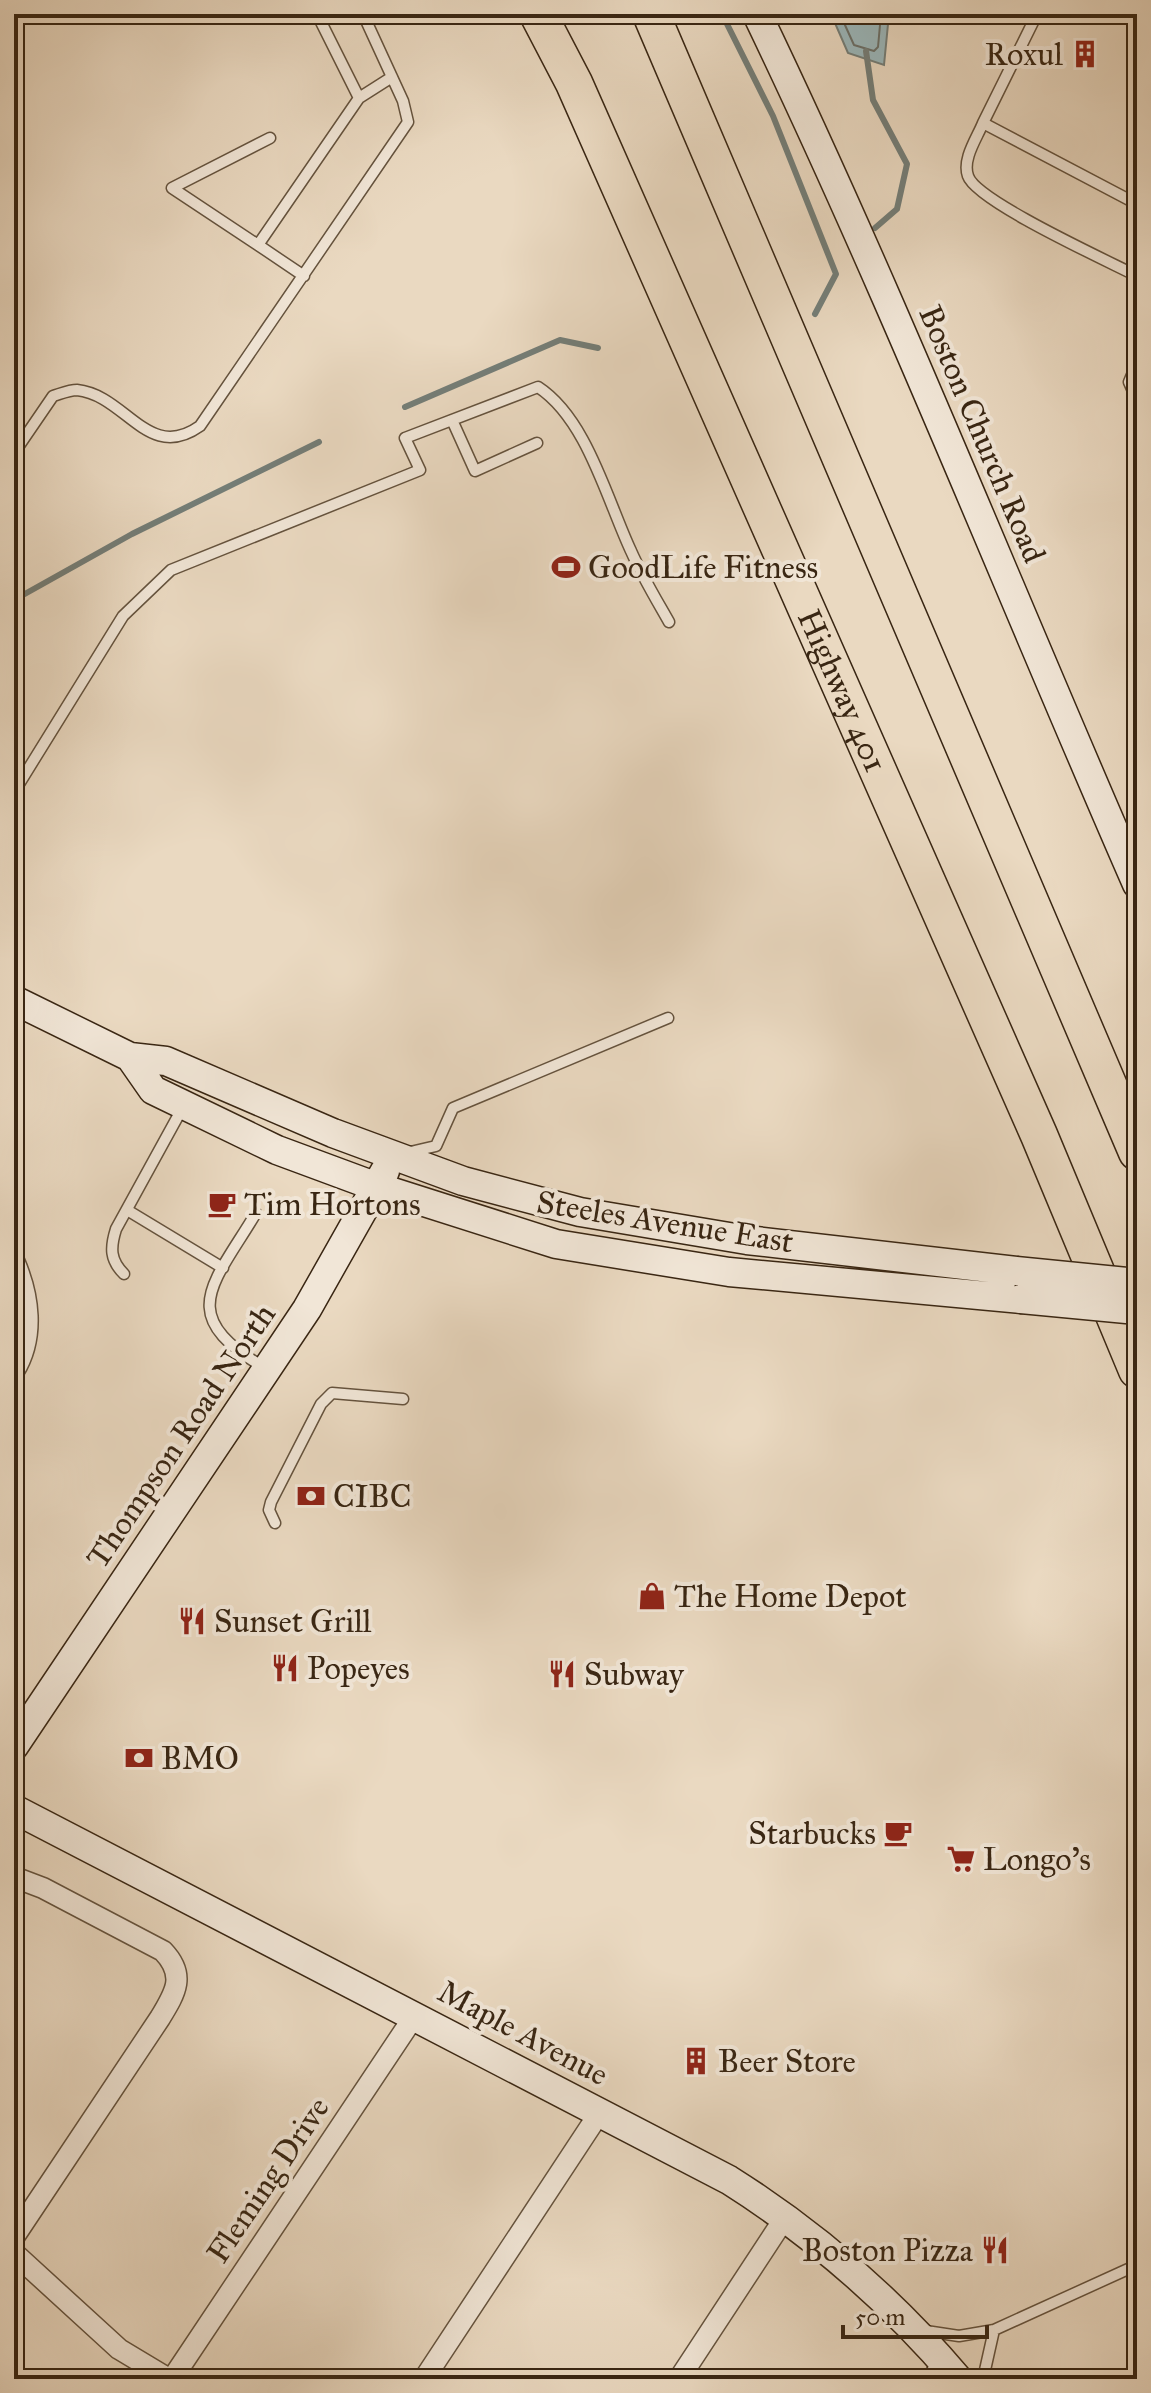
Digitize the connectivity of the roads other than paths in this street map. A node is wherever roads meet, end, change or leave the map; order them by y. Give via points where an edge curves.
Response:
1 (317, 14) edge
2 (363, 14) edge
3 (538, 14) edge
4 (651, 14) edge
5 (757, 14) edge
6 (1037, 14) edge
7 (392, 77) junction
8 (359, 98) junction
9 (983, 123) junction
10 (270, 138) dead end
11 (1137, 204) edge
12 (258, 245) junction
13 (304, 276) junction
14 (1137, 276) edge
15 (1137, 363) edge
16 (1137, 400) edge
17 (452, 420) junction
18 (537, 443) dead end
19 (14, 453) edge
20 (669, 622) dead end
21 (14, 792) edge
22 (1137, 884) edge
23 (14, 1000) edge
24 (668, 1018) dead end
25 (130, 1057) junction
26 (184, 1105) junction
27 (1137, 1152) edge
28 (392, 1156) junction
29 (377, 1187) junction
30 (127, 1210) junction
31 (256, 1213) dead end
32 (14, 1261) edge
33 (223, 1268) junction
34 (124, 1274) dead end
35 (1137, 1283) edge
36 (1137, 1310) edge
37 (267, 1369) junction
38 (1137, 1370) edge
39 (14, 1371) edge
40 (403, 1399) dead end
41 (275, 1523) dead end
42 (14, 1746) edge
43 (14, 1809) edge
44 (14, 1877) edge
45 (415, 2015) junction
46 (600, 2112) junction
47 (786, 2216) junction
48 (14, 2237) edge
49 (14, 2253) edge
50 (1137, 2265) edge
51 (913, 2328) junction
52 (994, 2330) junction
53 (945, 2374) edge
54 (170, 2379) edge
55 (424, 2379) edge
56 (679, 2379) edge
57 (983, 2379) edge

1 - 8 lane
2 - 7 lane
3 - 38 highway, Highway 401 via 574,83 1039,1135
4 - 27 highway
5 - 22 main road, Boston Church Road via 909,349
6 - 9 lane
7 - 8 lane
7 - 13 lane via 408,122
8 - 12 lane
9 - 11 lane
9 - 14 lane via 966,163 974,186
10 - 12 lane via 172,188
12 - 13 lane
13 - 19 lane via 200,426 183,438 159,437 96,395 75,390 53,396
15 - 16 lane via 1129,382
17 - 18 lane via 475,471
17 - 20 lane via 538,387 553,397 575,425 632,554
17 - 21 lane via 405,438 420,470 171,570 123,616
23 - 25 main road, Steeles Avenue East
24 - 28 lane via 453,1108 436,1146
25 - 26 main road, Steeles Avenue East via 153,1090
25 - 28 main road, Steeles Avenue East via 166,1061
26 - 29 main road, Steeles Avenue East via 277,1150
26 - 30 lane
28 - 29 main road, Thompson Road North
28 - 35 main road, Steeles Avenue East, bridge via 580,1212 747,1240
29 - 36 main road, Steeles Avenue East, bridge via 556,1244 729,1272
29 - 37 main road, Thompson Road North
30 - 33 lane
30 - 34 lane via 111,1246 114,1264
31 - 33 lane
32 - 39 street via 24,1283 29,1325
33 - 37 lane via 208,1300 210,1322 239,1353
37 - 42 main road, Thompson Road North
40 - 41 lane via 332,1393 321,1404 271,1502
43 - 45 main road, Maple Avenue
44 - 48 street via 163,1951 178,1974 176,1992 160,2018
45 - 46 main road, Maple Avenue
45 - 54 street, Fleming Drive
46 - 47 main road, Maple Avenue
46 - 55 street
47 - 51 main road, Maple Avenue
47 - 56 street
49 - 54 street via 119,2349
50 - 52 lane
51 - 52 lane via 959,2336
51 - 53 main road, Maple Avenue
52 - 57 lane

